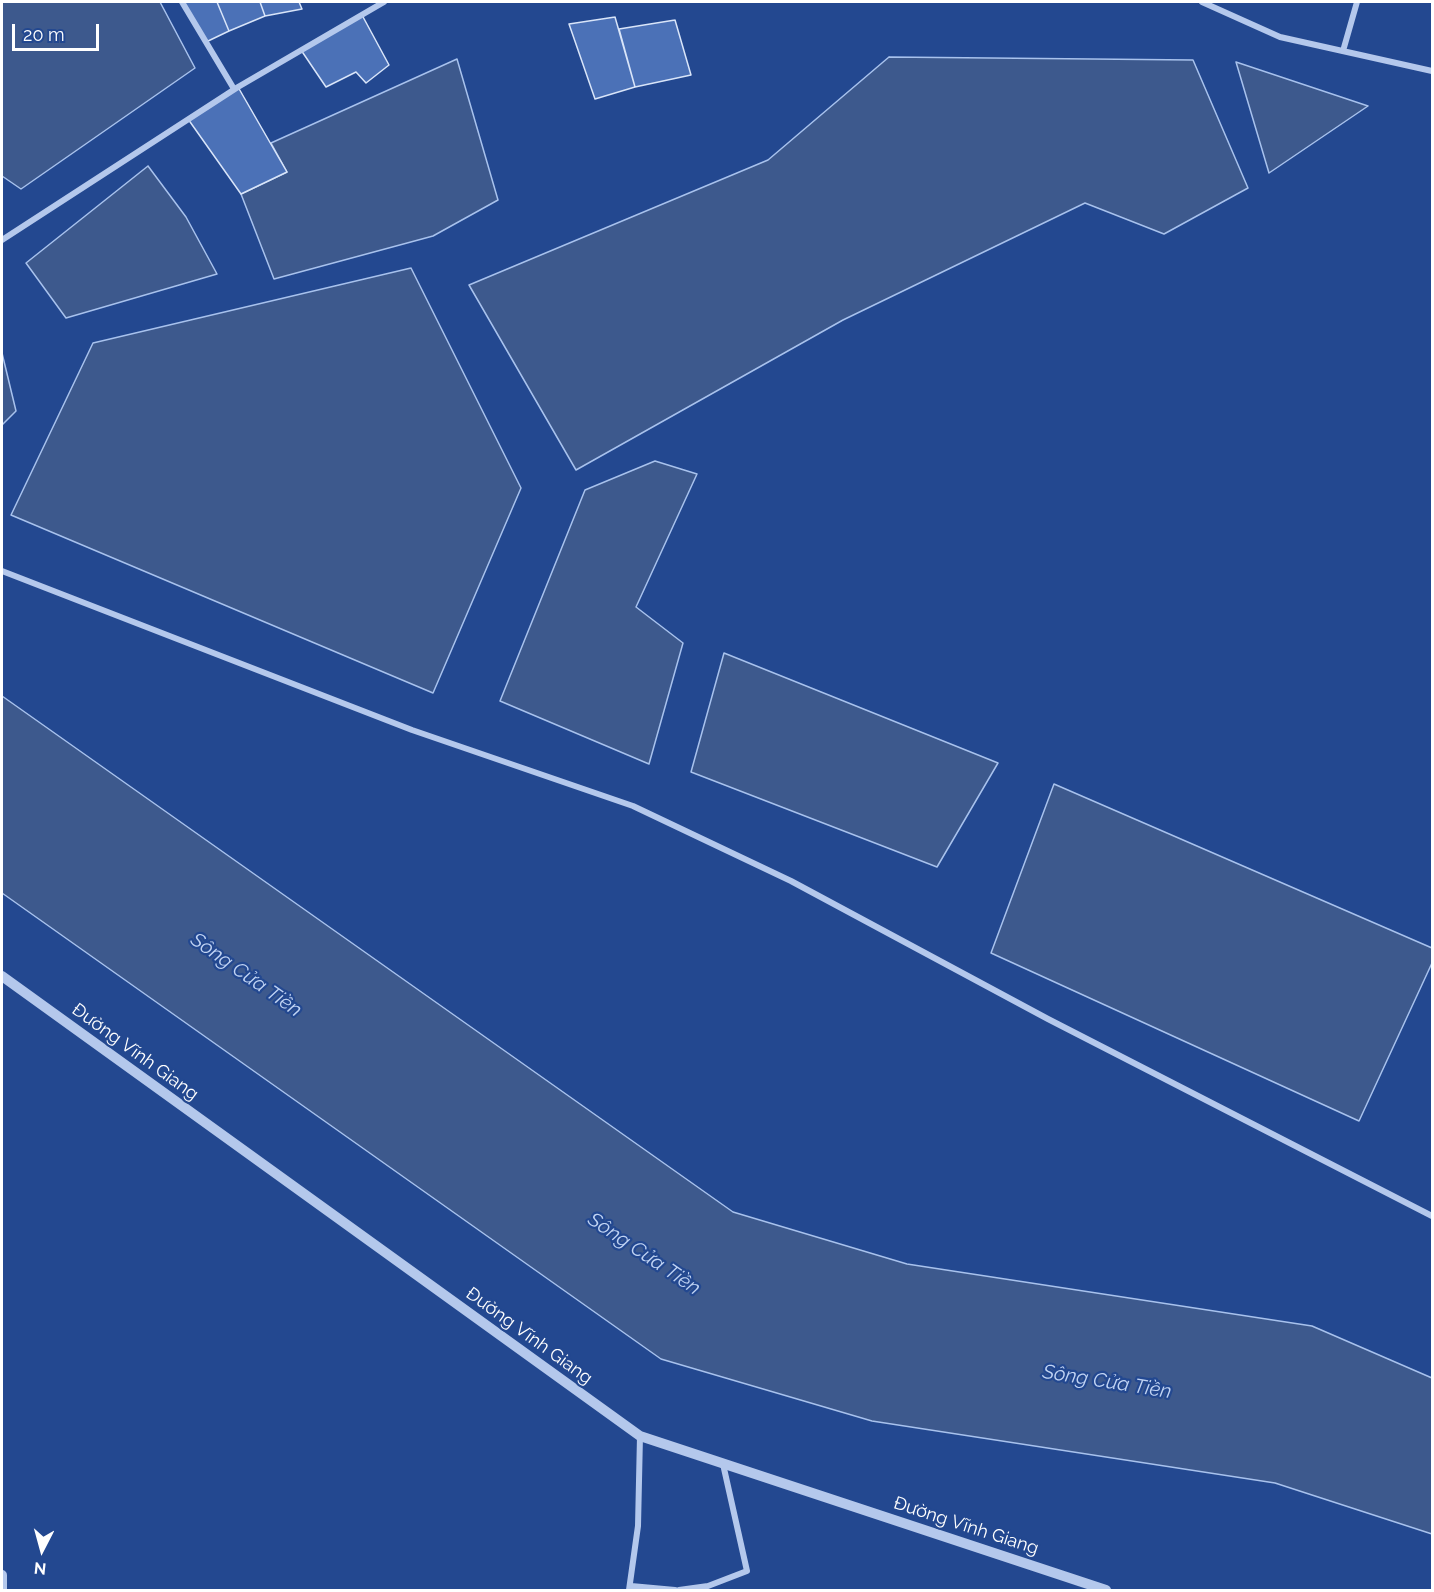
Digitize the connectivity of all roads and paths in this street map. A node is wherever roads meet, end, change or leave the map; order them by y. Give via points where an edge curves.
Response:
1 (182, 2) edge
2 (384, 2) edge
3 (1202, 2) edge
4 (1357, 2) edge
5 (1343, 51) junction
6 (1432, 70) edge
7 (234, 90) junction
8 (2, 240) edge
9 (2, 571) edge
10 (2, 976) edge
11 (1432, 1216) edge
12 (640, 1436) junction
13 (723, 1464) junction
14 (2, 1575) edge
15 (630, 1588) edge
16 (2, 1590) edge
17 (675, 1590) edge
18 (679, 1590) edge
19 (1106, 1590) edge

1 - 7 street
2 - 7 street
3 - 5 street via 1280,37
4 - 5 street
5 - 6 street
7 - 8 street
9 - 11 street via 412,730 633,806 790,881 1048,1020
10 - 12 street, Đường Vĩnh Giang
12 - 13 street, Đường Vĩnh Giang
12 - 15 street via 638,1526
13 - 18 street via 747,1571 708,1586
13 - 19 street, Đường Vĩnh Giang
14 - 16 street
15 - 17 street

